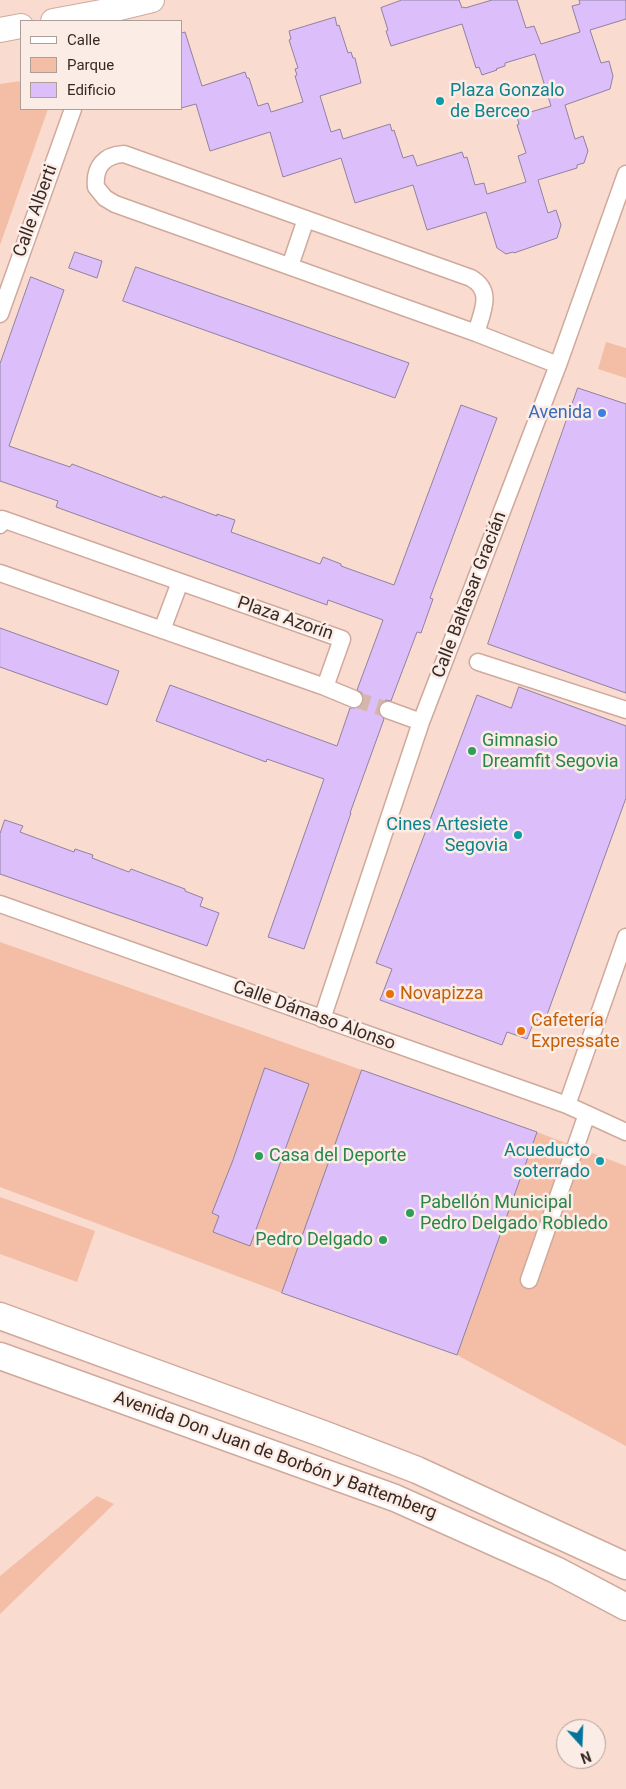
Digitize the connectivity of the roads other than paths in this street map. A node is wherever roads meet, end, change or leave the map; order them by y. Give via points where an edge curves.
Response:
1 (152, 0) edge
2 (106, 11) edge
3 (58, 20) edge
4 (20, 26) edge
5 (0, 30) edge
6 (73, 110) edge
7 (626, 174) edge
8 (306, 219) junction
9 (290, 266) junction
10 (0, 314) edge
11 (476, 333) junction
12 (558, 365) junction
13 (0, 526) edge
14 (0, 573) edge
15 (180, 582) junction
16 (162, 630) junction
17 (478, 662) dead end
18 (325, 688) junction
19 (354, 699) tunnel mouth
20 (388, 710) tunnel mouth
21 (626, 710) edge
22 (422, 722) junction
23 (0, 904) edge
24 (626, 937) edge
25 (322, 1019) junction
26 (567, 1106) junction
27 (587, 1114) junction
28 (626, 1132) edge
29 (530, 1280) dead end
30 (0, 1316) edge
31 (0, 1356) edge
32 (626, 1566) edge
33 (626, 1607) edge

1 - 2 street
2 - 3 street
4 - 5 street
6 - 10 street, Calle Alberti
7 - 12 street, Calle Baltasar Gracián
8 - 9 street
8 - 9 street via 124,154 104,160 97,173 98,191 115,204
8 - 11 street via 476,280 485,294
9 - 11 street
11 - 12 street
12 - 22 street, Calle Baltasar Gracián
13 - 15 street, Plaza Azorín via 2,519
14 - 16 street
15 - 16 street
15 - 18 street, Plaza Azorín via 342,639
16 - 18 street
17 - 21 street
18 - 19 street
20 - 22 street
22 - 25 street, Calle Baltasar Gracián
23 - 25 street, Calle Dámaso Alonso
24 - 26 street
25 - 26 street, Calle Dámaso Alonso
26 - 27 street, Calle Dámaso Alonso
27 - 28 street, Calle Dámaso Alonso
27 - 29 street
30 - 32 main road, Avenida Don Juan de Borbón y Battemberg via 417,1470
31 - 33 main road, Avenida Don Juan de Borbón y Battemberg via 395,1498 556,1570

